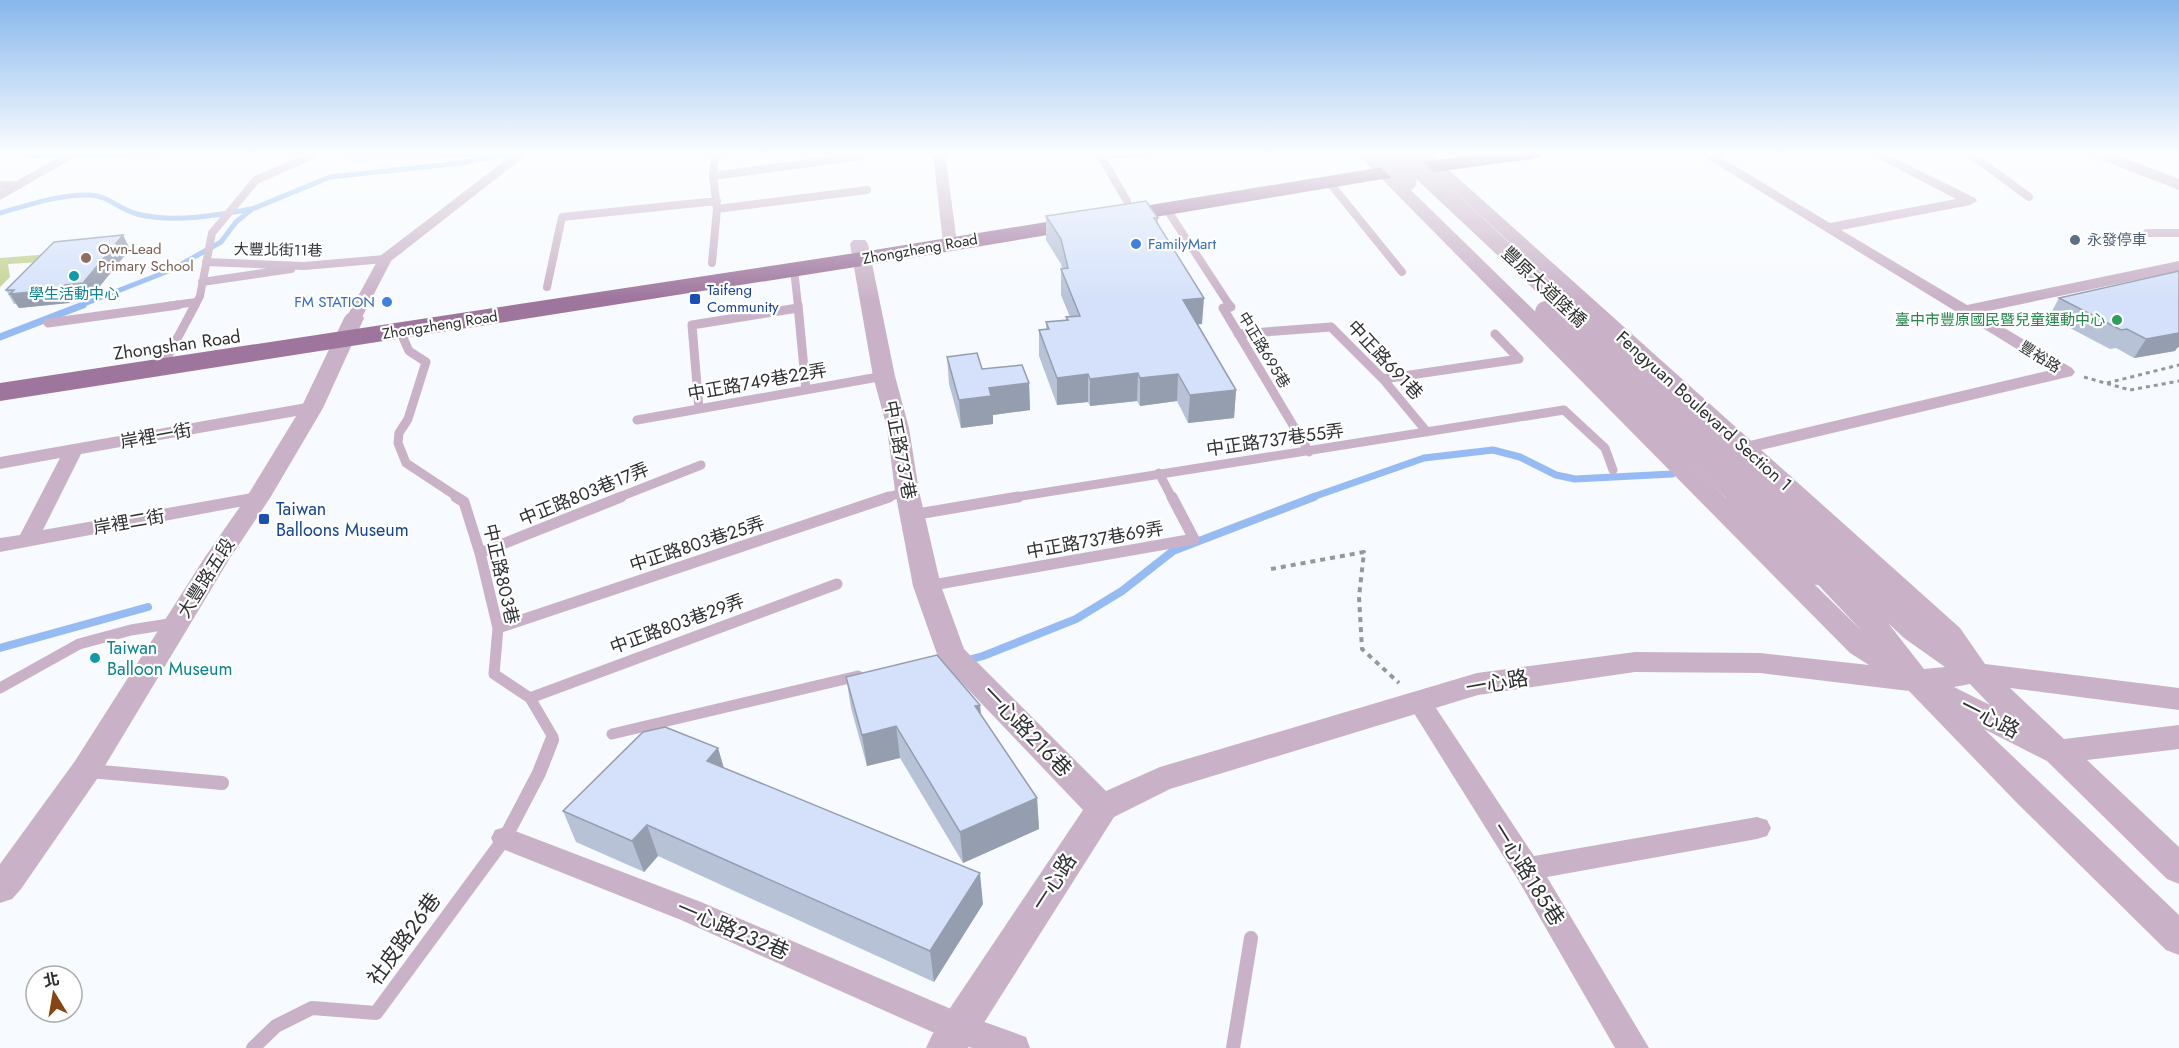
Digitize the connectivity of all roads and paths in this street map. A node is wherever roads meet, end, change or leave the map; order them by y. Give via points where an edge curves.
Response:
1 (238, 202) edge
2 (459, 202) edge
3 (717, 202) edge
4 (748, 202) edge
5 (945, 202) edge
6 (1123, 202) edge
7 (1204, 202) edge
8 (1345, 202) edge
9 (1416, 202) edge
10 (1421, 202) edge
11 (1452, 202) edge
12 (1478, 202) edge
13 (1784, 202) edge
14 (1965, 202) edge
15 (717, 205) junction
16 (1166, 208) junction
17 (1827, 228) junction
18 (2147, 233) dead end
19 (2179, 233) edge
20 (949, 237) junction
21 (860, 251) junction
22 (207, 259) junction
23 (385, 259) junction
24 (712, 263) junction
25 (304, 266) junction
26 (2179, 266) edge
27 (794, 269) junction
28 (1402, 272) dead end
29 (202, 282) junction
30 (547, 287) junction
31 (196, 302) junction
32 (798, 308) junction
33 (1964, 311) junction
34 (48, 323) dead end
35 (349, 330) junction
36 (400, 331) junction
37 (1239, 334) junction
38 (1495, 334) dead end
39 (168, 356) junction
40 (2179, 365) edge
41 (0, 371) edge
42 (2066, 372) junction
43 (884, 376) junction
44 (1383, 379) junction
45 (2179, 381) edge
46 (2107, 384) junction
47 (806, 390) junction
48 (0, 392) edge
49 (312, 408) junction
50 (699, 409) junction
51 (637, 420) dead end
52 (1427, 432) junction
53 (1744, 448) junction
54 (74, 450) junction
55 (1309, 453) junction
56 (0, 463) edge
57 (701, 465) dead end
58 (1613, 470) dead end
59 (1159, 473) junction
60 (907, 491) junction
61 (258, 498) junction
62 (912, 515) junction
63 (28, 540) junction
64 (0, 545) edge
65 (480, 553) junction
66 (1271, 569) dead end
67 (1832, 570) junction
68 (837, 584) dead end
69 (927, 586) junction
70 (178, 622) junction
71 (498, 628) junction
72 (946, 655) joint
73 (872, 672) edge
74 (1976, 673) junction
75 (1917, 681) junction
76 (0, 688) edge
77 (530, 698) junction
78 (2179, 699) edge
79 (1419, 702) junction
80 (612, 734) dead end
81 (2179, 737) edge
82 (2056, 752) junction
83 (86, 770) junction
84 (222, 783) dead end
85 (1102, 808) junction
86 (1757, 828) dead end
87 (505, 838) junction
88 (1527, 869) junction
89 (2179, 869) edge
90 (0, 888) edge
91 (1251, 938) dead end
92 (2179, 939) edge
93 (953, 1038) edge
94 (253, 1048) edge
95 (1014, 1048) edge
96 (1233, 1048) edge
97 (1633, 1048) edge

1 - 22 lane via 212,234
2 - 23 street
3 - 15 lane
4 - 15 lane
5 - 20 street
6 - 20 main road, Zhongzheng Road
7 - 16 main road, Zhongzheng Road
8 - 28 lane
9 - 75 street via 1860,646
10 - 67 street, 豐原大道陸橋, bridge
11 - 67 street, 豐原大道陸橋, bridge
12 - 53 street, Fengyuan Boulevard Section 1
13 - 17 street, 豐裕路
14 - 17 street
15 - 24 lane
15 - 30 lane via 562,217
16 - 20 main road, Zhongzheng Road
16 - 37 lane, 中正路695巷 via 1231,307 1223,308
17 - 33 street, 豐裕路
18 - 19 lane
20 - 21 main road, Zhongzheng Road
21 - 24 main road, Zhongzheng Road
21 - 27 main road, Zhongzheng Road
21 - 43 street, 中正路737巷
22 - 25 lane, 大豐北街11巷
22 - 29 lane
23 - 25 lane, 大豐北街11巷
23 - 35 street
24 - 30 main road, Zhongzheng Road
25 - 29 lane
26 - 33 street
27 - 32 lane
27 - 36 main road, Zhongzheng Road
29 - 31 lane
30 - 35 main road, Zhongzheng Road
31 - 34 lane
31 - 39 lane
32 - 47 lane
32 - 50 lane via 692,325
33 - 42 street, 豐裕路
35 - 36 main road, Zhongzheng Road
35 - 39 main road, Zhongshan Road
35 - 49 street, 大豐路五段
36 - 65 lane, 中正路803巷 via 409,351 426,362 398,443 406,463 464,502
37 - 44 lane, 中正路691巷 via 1331,327
37 - 55 lane, 中正路695巷
38 - 44 lane via 1519,359
39 - 41 main road, Zhongshan Road
39 - 48 main road, Zhongshan Road
40 - 46 path
42 - 46 path
42 - 53 street, 豐裕路
43 - 47 lane, 中正路749巷22弄
43 - 60 street, 中正路737巷 via 898,428
44 - 52 lane, 中正路691巷
45 - 46 path via 2130,390
47 - 50 lane, 中正路749巷22弄
49 - 54 street, 岸裡一街
49 - 61 street, 大豐路五段
50 - 51 lane, 中正路749巷22弄
52 - 55 lane, 中正路737巷55弄
52 - 58 lane, 中正路737巷55弄 via 1564,410 1605,448
53 - 74 street, Fengyuan Boulevard Section 1 via 1950,635
54 - 56 street, 岸裡一街
54 - 63 street
55 - 59 lane, 中正路737巷55弄
57 - 65 lane, 中正路803巷17弄
59 - 62 lane, 中正路737巷55弄
59 - 69 lane, 中正路737巷69弄 via 1194,539
60 - 62 street, 中正路737巷
60 - 71 lane, 中正路803巷25弄
61 - 63 street, 岸裡二街
61 - 70 street, 大豐路五段
62 - 69 street, 中正路737巷
63 - 64 street, 岸裡二街
65 - 71 lane, 中正路803巷
66 - 79 path via 1364,552 1359,597 1362,650
67 - 74 street, Fengyuan Boulevard Section 1
67 - 75 street
68 - 77 lane, 中正路803巷29弄
69 - 72 street, 中正路737巷
70 - 76 lane via 79,644
70 - 83 street, 大豐路五段
71 - 77 lane, 中正路803巷 via 494,674
72 - 85 street, 一心路216巷
73 - 80 lane
74 - 75 street
74 - 78 street
74 - 82 street, Fengyuan Boulevard Section 1
75 - 79 street, 一心路 via 1760,663 1635,662 1477,684
75 - 82 street, 一心路
75 - 92 street
77 - 87 lane, 中正路803巷 via 554,737
79 - 85 street, 一心路 via 1160,780
79 - 88 street, 一心路185巷
81 - 82 street
82 - 89 street, Fengyuan Boulevard Section 1
83 - 84 lane
83 - 90 street, 大豐路五段
85 - 93 street, 一心路
86 - 88 street
87 - 93 street, 一心路232巷 via 691,911
87 - 94 lane, 社皮路26巷 via 376,1013 312,1008 276,1026
88 - 97 street, 一心路185巷
91 - 96 lane
93 - 95 street, 一心路232巷

